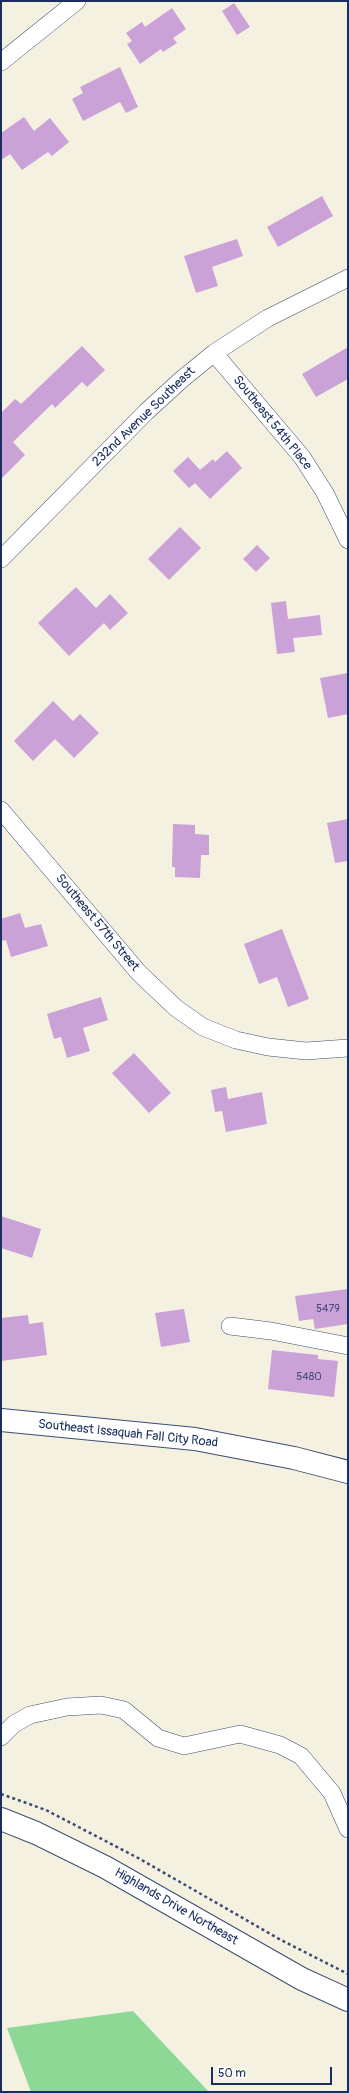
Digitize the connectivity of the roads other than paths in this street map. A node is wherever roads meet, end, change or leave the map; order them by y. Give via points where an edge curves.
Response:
1 (77, 1) edge
2 (1, 62) edge
3 (348, 278) edge
4 (214, 353) junction
5 (348, 540) edge
6 (1, 559) edge
7 (1, 810) edge
8 (348, 1048) edge
9 (230, 1326) dead end
10 (348, 1346) edge
11 (1, 1420) edge
12 (348, 1472) edge
13 (1, 1737) edge
14 (1, 1819) edge
15 (348, 1829) edge
16 (348, 2000) edge

1 - 2 street
3 - 4 street, 232nd Avenue Southeast via 268,318
4 - 5 street, Southeast 54th Place via 302,457 325,493
4 - 6 street, 232nd Avenue Southeast via 146,412
7 - 8 street, Southeast 57th Street via 139,973 176,1008 203,1027 236,1040 268,1047 306,1051
9 - 10 street
11 - 12 main road, Southeast Issaquah Fall City Road via 195,1439 294,1458
13 - 15 street via 14,1724 30,1715 67,1707 101,1705 124,1710 158,1738 184,1746 240,1734 280,1745 300,1756 332,1792
14 - 16 main road, Highlands Drive Northeast via 105,1866 302,1979

